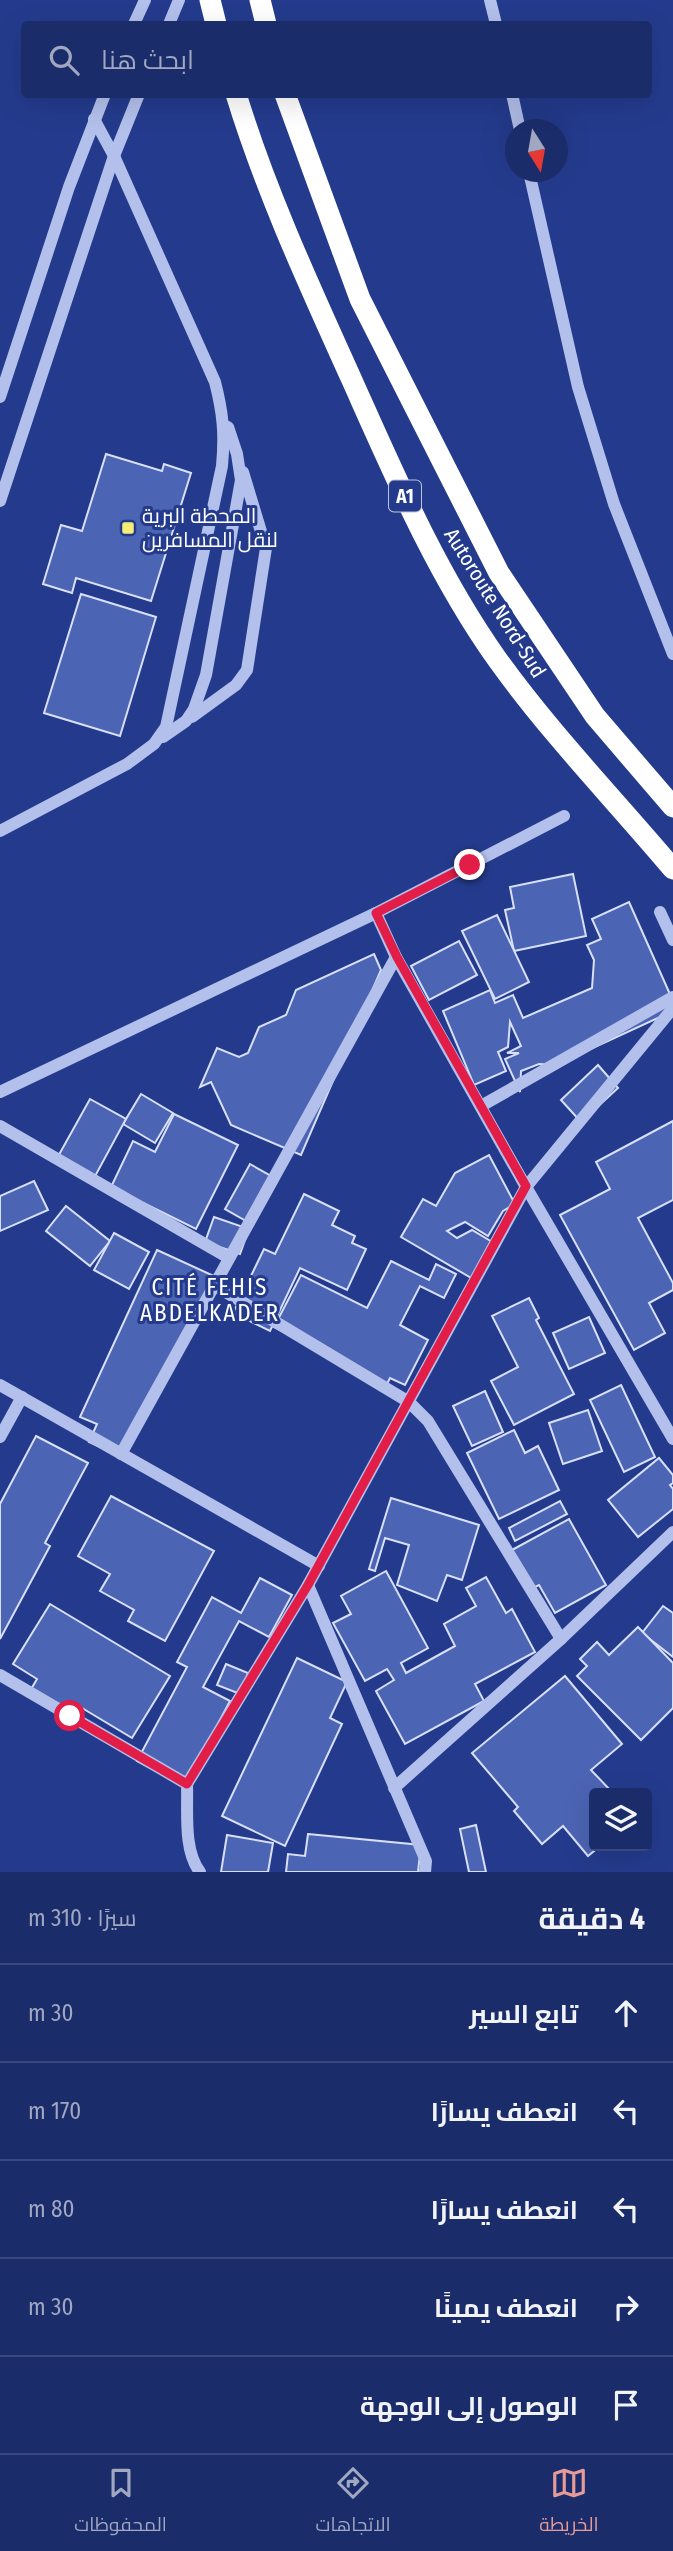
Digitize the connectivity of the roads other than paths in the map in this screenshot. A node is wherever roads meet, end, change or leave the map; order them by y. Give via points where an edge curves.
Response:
1 (145, 0) edge
2 (179, 0) edge
3 (210, 0) edge
4 (260, 0) edge
5 (490, 0) edge
6 (135, 21) edge
7 (170, 21) edge
8 (215, 21) edge
9 (265, 21) edge
10 (495, 21) edge
11 (103, 98) edge
12 (137, 98) edge
13 (237, 98) edge
14 (286, 98) edge
15 (513, 98) edge
16 (94, 119) junction
17 (518, 119) edge
18 (114, 156) junction
19 (531, 182) edge
20 (0, 397) edge
21 (222, 411) junction
22 (237, 454) junction
23 (0, 501) edge
24 (673, 654) edge
25 (186, 721) junction
26 (154, 744) junction
27 (673, 807) edge
28 (564, 816) dead end
29 (0, 831) edge
30 (673, 869) edge
31 (660, 912) dead end
32 (376, 913) junction
33 (673, 940) edge
34 (397, 957) junction
35 (673, 997) edge
36 (673, 1008) edge
37 (0, 1092) edge
38 (481, 1106) junction
39 (0, 1126) edge
40 (526, 1186) junction
41 (229, 1258) junction
42 (214, 1285) junction
43 (0, 1385) edge
44 (22, 1397) junction
45 (409, 1402) junction
46 (0, 1437) edge
47 (673, 1439) edge
48 (121, 1454) junction
49 (673, 1532) edge
50 (319, 1566) junction
51 (308, 1585) junction
52 (561, 1639) junction
53 (0, 1675) edge
54 (187, 1784) junction
55 (394, 1788) junction
56 (200, 1872) edge
57 (425, 1872) edge

1 - 6 street
2 - 7 street
3 - 8 highway
4 - 9 highway
5 - 10 street
11 - 16 street
12 - 18 street
13 - 30 highway, Autoroute Nord-Sud / A1 via 307,281 437,563 496,657 561,742
14 - 27 highway, Autoroute Nord-Sud / A1 via 360,299 499,573 595,716
15 - 17 street
16 - 18 street
16 - 20 street
18 - 21 street via 215,383
18 - 23 street
19 - 24 street via 578,387 614,504
21 - 22 street
21 - 26 street via 222,466 166,727
22 - 25 street via 241,480 206,675
22 - 25 street via 266,548 247,670 236,685
25 - 26 street
26 - 29 street via 127,764
28 - 32 street
31 - 33 street
32 - 34 street
32 - 37 street
34 - 38 street
34 - 41 street
35 - 38 street
36 - 40 street
38 - 40 street
39 - 41 street
40 - 45 street
40 - 47 street
41 - 42 street
42 - 45 street
42 - 48 street
43 - 44 street
44 - 46 street
44 - 48 street
45 - 50 street
45 - 52 street via 428,1421
48 - 50 street
49 - 52 street
50 - 51 street
51 - 54 street
51 - 55 street
52 - 55 street
53 - 54 street
54 - 56 street via 193,1863
55 - 57 street via 426,1861

